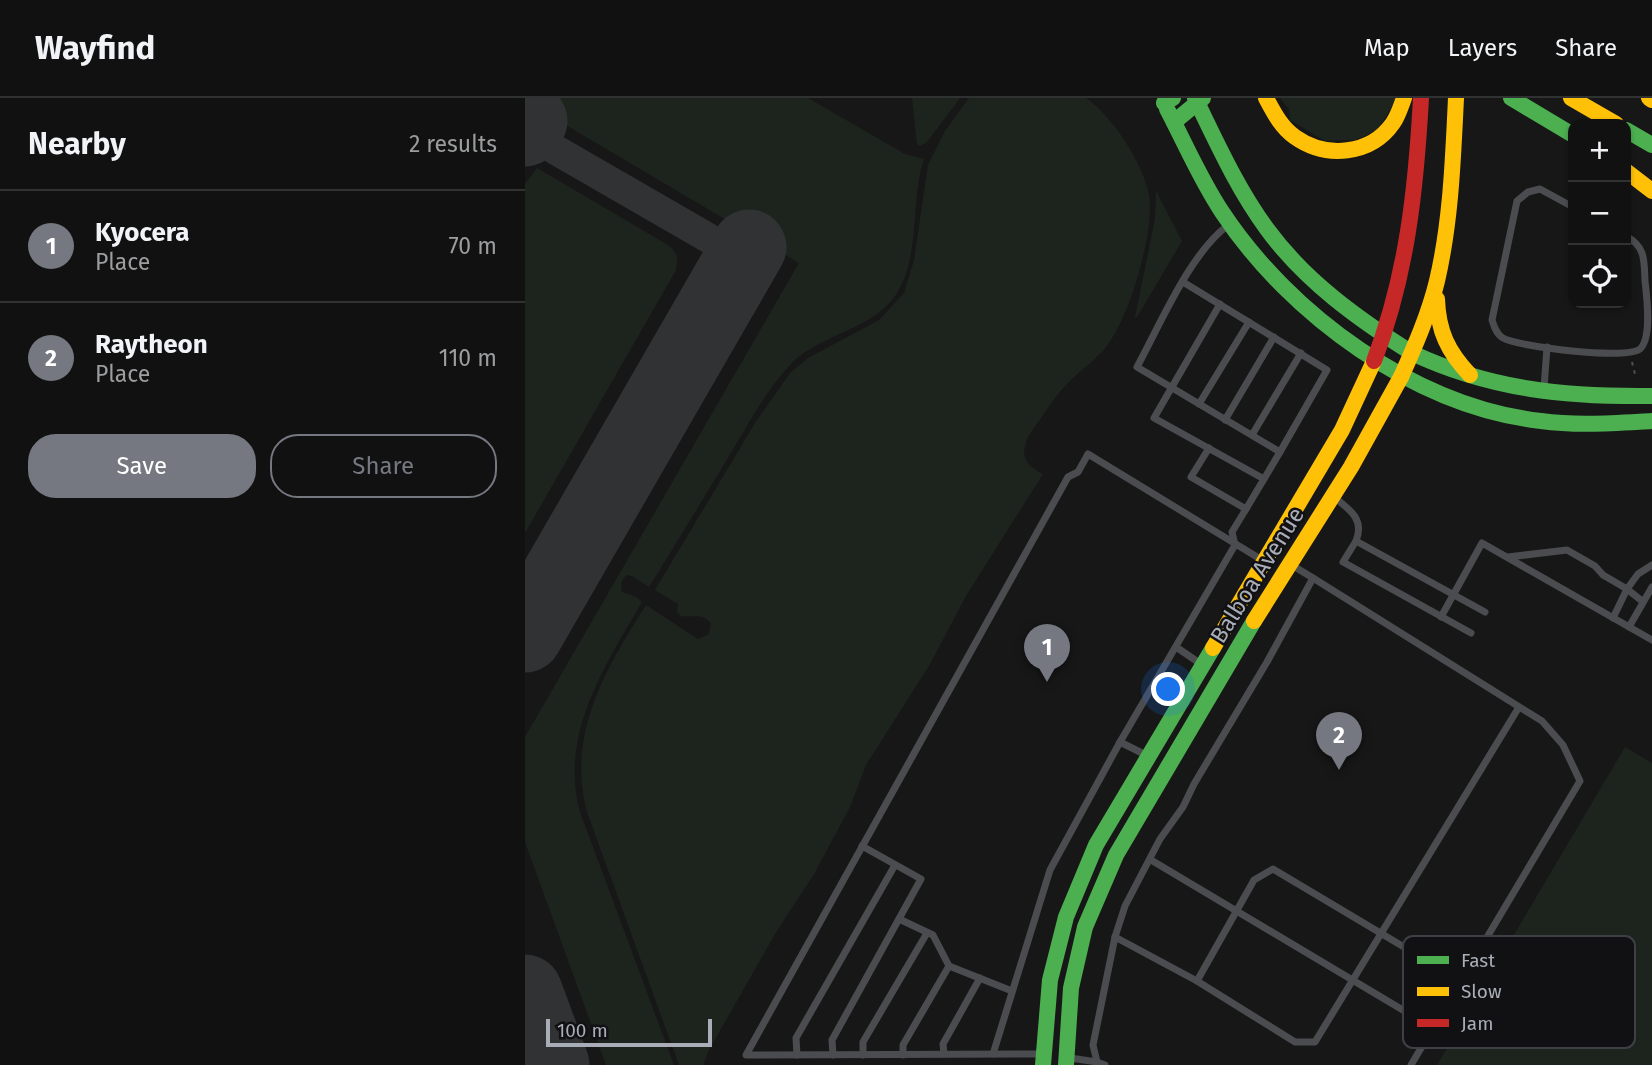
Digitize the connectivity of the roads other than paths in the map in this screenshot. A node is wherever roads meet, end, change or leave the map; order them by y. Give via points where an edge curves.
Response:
1 (1266, 98) edge
2 (1404, 98) edge
3 (1421, 98) edge
4 (1511, 98) edge
5 (1571, 98) edge
6 (1456, 99) edge
7 (1166, 100) edge
8 (1199, 100) edge
9 (1607, 119) edge
10 (1174, 122) junction
11 (1568, 132) edge
12 (1631, 133) edge
13 (1652, 145) edge
14 (1631, 162) edge
15 (1652, 173) edge
16 (1631, 175) edge
17 (1652, 191) edge
18 (1568, 204) edge
19 (1230, 224) junction
20 (1631, 239) edge
21 (1183, 282) junction
22 (1436, 283) junction
23 (1220, 304) junction
24 (1249, 322) junction
25 (1385, 336) junction
26 (1274, 337) junction
27 (1547, 347) junction
28 (1301, 353) junction
29 (1412, 353) junction
30 (1374, 361) junction
31 (1471, 376) junction
32 (1401, 377) junction
33 (1171, 388) junction
34 (1544, 393) junction
35 (1652, 396) edge
36 (1199, 404) junction
37 (1225, 419) junction
38 (1652, 421) edge
39 (1252, 436) junction
40 (1209, 448) junction
41 (1280, 452) junction
42 (1264, 480) junction
43 (1307, 490) junction
44 (1333, 496) junction
45 (1246, 509) junction
46 (1356, 541) junction
47 (1235, 545) junction
48 (1507, 558) junction
49 (1264, 561) junction
50 (1289, 563) junction
51 (1652, 565) edge
52 (1313, 578) junction
53 (1652, 587) edge
54 (1627, 589) junction
55 (1454, 595) junction
56 (1642, 601) junction
57 (1485, 612) dead end
58 (1441, 617) junction
59 (1613, 618) junction
60 (1629, 627) junction
61 (1471, 633) dead end
62 (1652, 640) edge
63 (1176, 647) junction
64 (1203, 665) junction
65 (1519, 707) junction
66 (1120, 742) junction
67 (1149, 757) junction
68 (1119, 807) junction
69 (1138, 818) junction
70 (862, 846) junction
71 (1151, 859) junction
72 (895, 865) junction
73 (1238, 911) junction
74 (899, 919) junction
75 (1382, 932) junction
76 (927, 933) junction
77 (1488, 936) edge
78 (1115, 937) junction
79 (1403, 945) edge
80 (949, 966) junction
81 (980, 978) junction
82 (1196, 981) junction
83 (1352, 981) junction
84 (1011, 991) junction
85 (1403, 1011) edge
86 (1421, 1048) edge
87 (944, 1054) junction
88 (993, 1054) junction
89 (797, 1055) junction
90 (833, 1055) junction
91 (863, 1055) junction
92 (903, 1055) junction
93 (1044, 1060) edge
94 (1066, 1062) edge
95 (1097, 1062) junction
96 (1105, 1065) edge
97 (1411, 1065) edge

1 - 2 main road via 1292,136 1317,149 1337,152 1356,150 1377,139 1397,119
3 - 25 main road, Balboa Avenue via 1414,212
4 - 11 main road
5 - 9 main road
6 - 22 main road, Balboa Avenue via 1451,185
7 - 10 main road
8 - 10 main road
8 - 25 main road via 1233,175 1269,232 1314,282
10 - 19 main road
12 - 13 main road
14 - 15 main road
16 - 17 main road
18 - 27 lane via 1540,188 1517,201 1492,320 1503,338
19 - 21 lane via 1217,233
19 - 30 main road via 1301,302
20 - 27 lane via 1644,257 1649,329 1640,349 1607,355
21 - 23 lane
21 - 33 lane via 1137,368
22 - 29 main road, Balboa Avenue
22 - 31 main road via 1443,341
23 - 24 lane
23 - 33 lane
24 - 26 lane
24 - 36 lane
25 - 29 main road
25 - 30 main road, Balboa Avenue
26 - 28 lane
26 - 37 lane
27 - 34 lane
28 - 39 lane
28 - 41 lane via 1327,370
29 - 31 main road
29 - 32 main road, Balboa Avenue
30 - 32 main road
30 - 43 main road, Balboa Avenue
31 - 34 main road
32 - 38 main road via 1501,413 1593,425
32 - 44 main road, Balboa Avenue
33 - 36 lane
33 - 40 lane via 1154,418
34 - 35 main road
36 - 37 lane
37 - 39 lane
39 - 41 lane
40 - 42 lane
40 - 45 lane via 1191,477
41 - 42 lane
42 - 45 lane
43 - 49 main road, Balboa Avenue
43 - 50 main road via 1284,555
44 - 46 lane via 1357,519
44 - 50 main road, Balboa Avenue
45 - 47 lane via 1233,532
46 - 55 lane
46 - 58 lane via 1343,562
47 - 49 lane
47 - 63 lane
47 - 70 lane via 1089,454 1078,472 1068,477
48 - 54 lane via 1567,550
48 - 55 lane via 1482,543
48 - 59 lane
49 - 64 main road, Balboa Avenue
50 - 52 lane
50 - 69 main road, Balboa Avenue
51 - 54 lane
52 - 65 lane
52 - 71 lane
53 - 56 lane
54 - 56 lane
54 - 59 lane
55 - 57 lane
55 - 58 lane
56 - 60 lane
58 - 61 lane
59 - 60 lane
60 - 62 lane
63 - 64 lane
63 - 66 lane
64 - 67 main road, Balboa Avenue
65 - 75 lane
65 - 77 lane via 1542,720 1563,745 1580,781
66 - 67 lane
66 - 84 lane via 1050,870
67 - 68 main road, Balboa Avenue
68 - 69 lane
68 - 93 main road, Balboa Avenue via 1096,845 1066,917 1050,980
69 - 94 main road, Balboa Avenue via 1115,855 1085,927 1072,988
70 - 72 lane
70 - 89 lane via 746,1055
71 - 73 lane
71 - 78 lane via 1125,906
72 - 74 lane via 921,879
72 - 89 lane via 796,1038
73 - 75 lane via 1254,880 1273,869
73 - 82 lane
73 - 83 lane
74 - 76 lane
74 - 90 lane via 832,1040
75 - 79 lane
75 - 83 lane
76 - 80 lane via 933,935
76 - 91 lane via 863,1042
78 - 82 lane
78 - 95 lane via 1093,1045
80 - 81 lane
80 - 92 lane via 904,1045
81 - 84 lane
81 - 87 lane via 943,1044
82 - 83 lane via 1295,1042 1315,1042
83 - 85 lane
84 - 88 lane
86 - 97 lane
87 - 88 lane
87 - 92 lane
88 - 93 lane
89 - 90 lane
90 - 91 lane
91 - 92 lane
94 - 95 lane
95 - 96 lane

